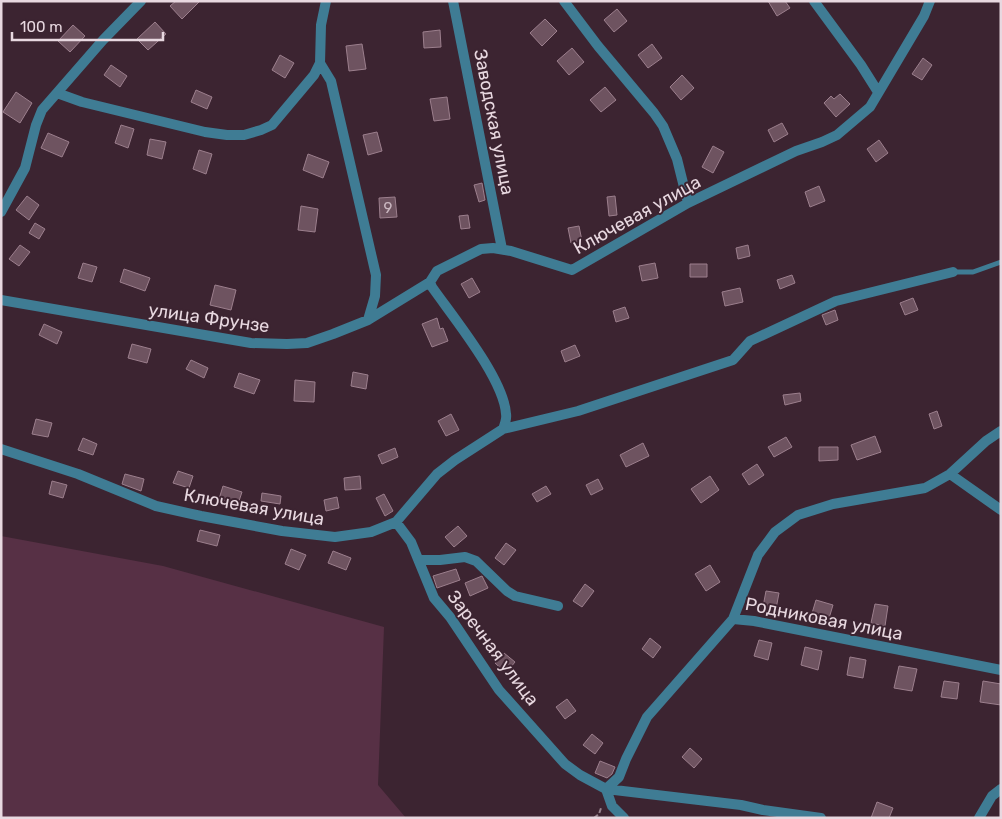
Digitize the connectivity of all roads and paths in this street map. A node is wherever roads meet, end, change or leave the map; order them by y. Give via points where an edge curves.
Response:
1 (141, 1) edge
2 (326, 1) edge
3 (454, 1) edge
4 (564, 1) edge
5 (814, 1) edge
6 (930, 1) edge
7 (320, 63) junction
8 (878, 92) junction
9 (57, 93) junction
10 (688, 204) junction
11 (1, 212) edge
12 (502, 249) junction
13 (1001, 262) edge
14 (953, 272) joint
15 (430, 282) junction
16 (1, 300) edge
17 (368, 320) junction
18 (503, 429) junction
19 (1001, 431) edge
20 (1, 449) edge
21 (950, 474) junction
22 (1001, 510) edge
23 (396, 522) junction
24 (420, 560) junction
25 (558, 606) dead end
26 (733, 619) junction
27 (1001, 670) edge
28 (1001, 788) edge
29 (606, 789) junction
30 (624, 818) edge
31 (821, 818) edge
32 (978, 818) edge

1 - 9 street
2 - 7 street
3 - 12 street, Заводская улица
4 - 10 street via 663,126 677,158
5 - 8 street
6 - 8 street, Ключевая улица
7 - 9 street via 314,75 272,125 244,135 205,132
7 - 17 street via 331,81 376,275 375,296
8 - 10 street, Ключевая улица via 870,107 837,136 796,151
9 - 11 street via 42,110 25,168
10 - 12 street, Ключевая улица via 572,270
12 - 15 street, Ключевая улица via 481,249 437,272
13 - 14 lane via 973,272
14 - 18 street, Ключевая улица via 836,301 750,341 733,360 578,411
15 - 17 street, улица Фрунзе
15 - 18 street via 500,390 506,414
16 - 17 street, улица Фрунзе via 251,344 307,343
18 - 23 street, Ключевая улица via 437,474
19 - 21 street
20 - 23 street, Ключевая улица via 78,474 156,506 244,524 335,537 371,532
21 - 22 street
21 - 26 street via 925,488 833,504 798,515 775,532 758,555
23 - 24 street, Заречная улица
24 - 25 street via 466,558 476,561 515,596
24 - 29 street, Заречная улица via 434,598 499,690 565,764
26 - 27 street, Родниковая улица
26 - 29 street, Родниковая улица via 647,717 619,777
28 - 32 street
29 - 30 street via 612,806
29 - 31 street, Заречная улица

